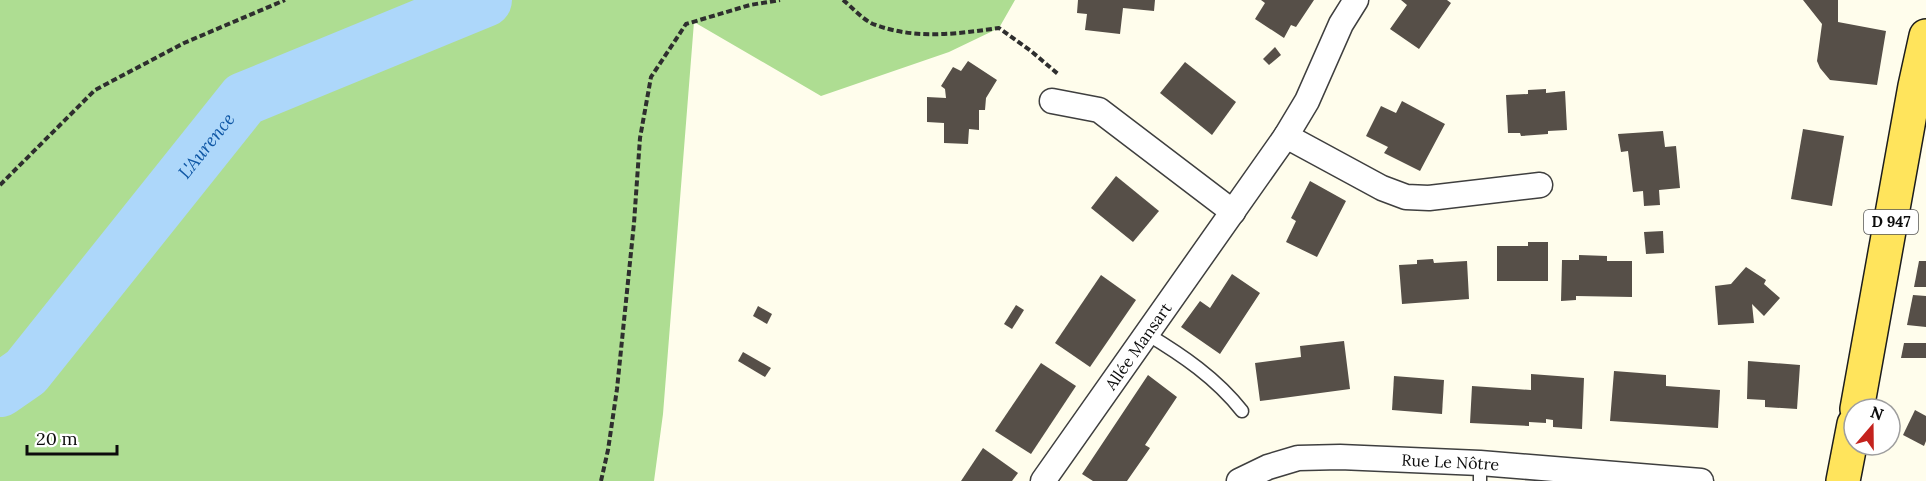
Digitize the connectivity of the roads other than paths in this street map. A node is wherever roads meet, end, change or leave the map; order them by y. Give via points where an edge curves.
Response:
1 (1356, 0) edge
2 (1926, 36) edge
3 (1052, 101) dead end
4 (1918, 121) edge
5 (1286, 136) junction
6 (1540, 185) dead end
7 (1233, 212) junction
8 (1147, 334) junction
9 (1860, 397) edge
10 (1242, 411) dead end
11 (1848, 457) edge
12 (1480, 472) edge
13 (1043, 481) edge
14 (1239, 481) edge
15 (1701, 481) edge
16 (1843, 481) edge

1 - 5 street, Allée Mansart
2 - 4 main road, D 947 via 1915,86
3 - 7 street via 1099,110
4 - 9 main road, D 947
5 - 6 street via 1406,197 1429,198
5 - 7 street, Allée Mansart
7 - 8 street, Allée Mansart
8 - 10 lane via 1209,376
8 - 13 street, Allée Mansart
11 - 16 main road
12 - 14 street, Rue Le Nôtre via 1340,457 1298,458
12 - 15 street, Rue Le Nôtre

